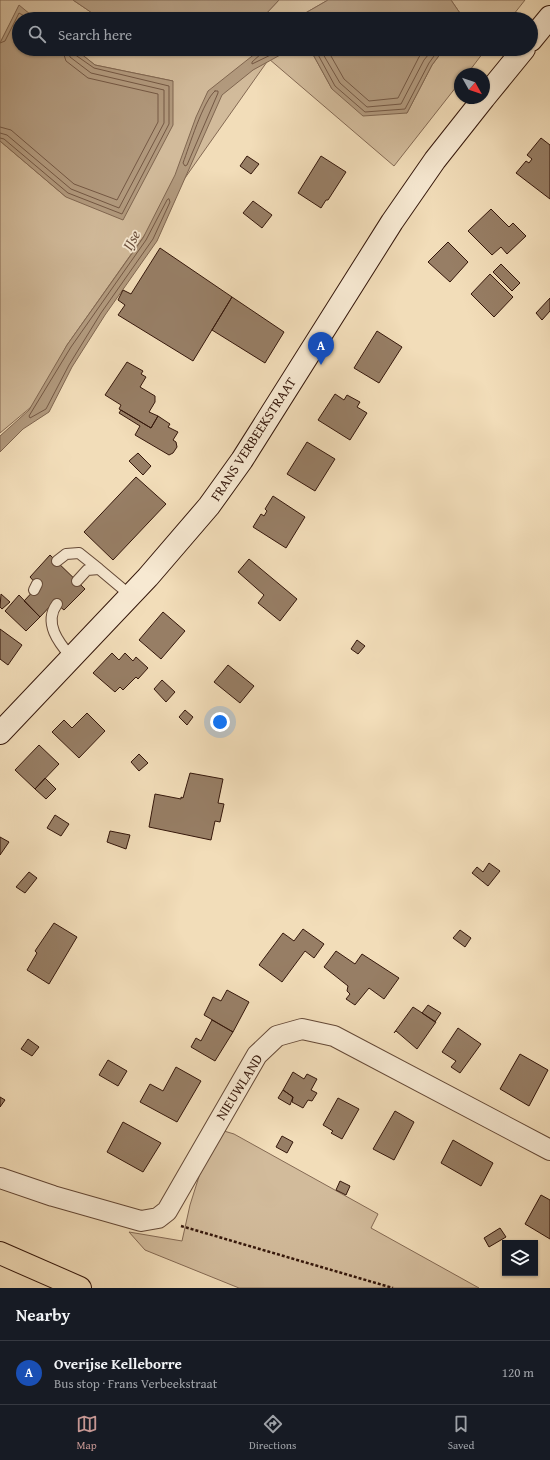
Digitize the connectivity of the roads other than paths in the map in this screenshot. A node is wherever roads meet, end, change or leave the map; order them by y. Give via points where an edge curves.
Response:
1 (550, 16) edge
2 (538, 31) edge
3 (518, 56) edge
4 (490, 91) edge
5 (479, 104) edge
6 (57, 561) dead end
7 (99, 569) junction
8 (77, 581) dead end
9 (130, 595) junction
10 (57, 604) dead end
11 (45, 612) dead end
12 (51, 621) junction
13 (71, 658) junction
14 (0, 733) edge
15 (550, 1150) edge
16 (0, 1178) edge
17 (0, 1253) edge
18 (80, 1288) edge

1 - 2 main road
3 - 4 main road, FRANS VERBEEKSTRAAT
5 - 9 main road, FRANS VERBEEKSTRAAT via 435,160 392,222 238,466 184,536
6 - 7 lane via 66,554 79,552
7 - 8 lane via 87,570
7 - 9 lane
9 - 13 main road, FRANS VERBEEKSTRAAT
10 - 12 lane
11 - 12 lane
12 - 13 lane via 53,631
13 - 14 main road, FRANS VERBEEKSTRAAT
15 - 16 street, NIEUWLAND via 334,1036 302,1029 278,1036 257,1055 167,1211 158,1218 141,1221
17 - 18 highway

